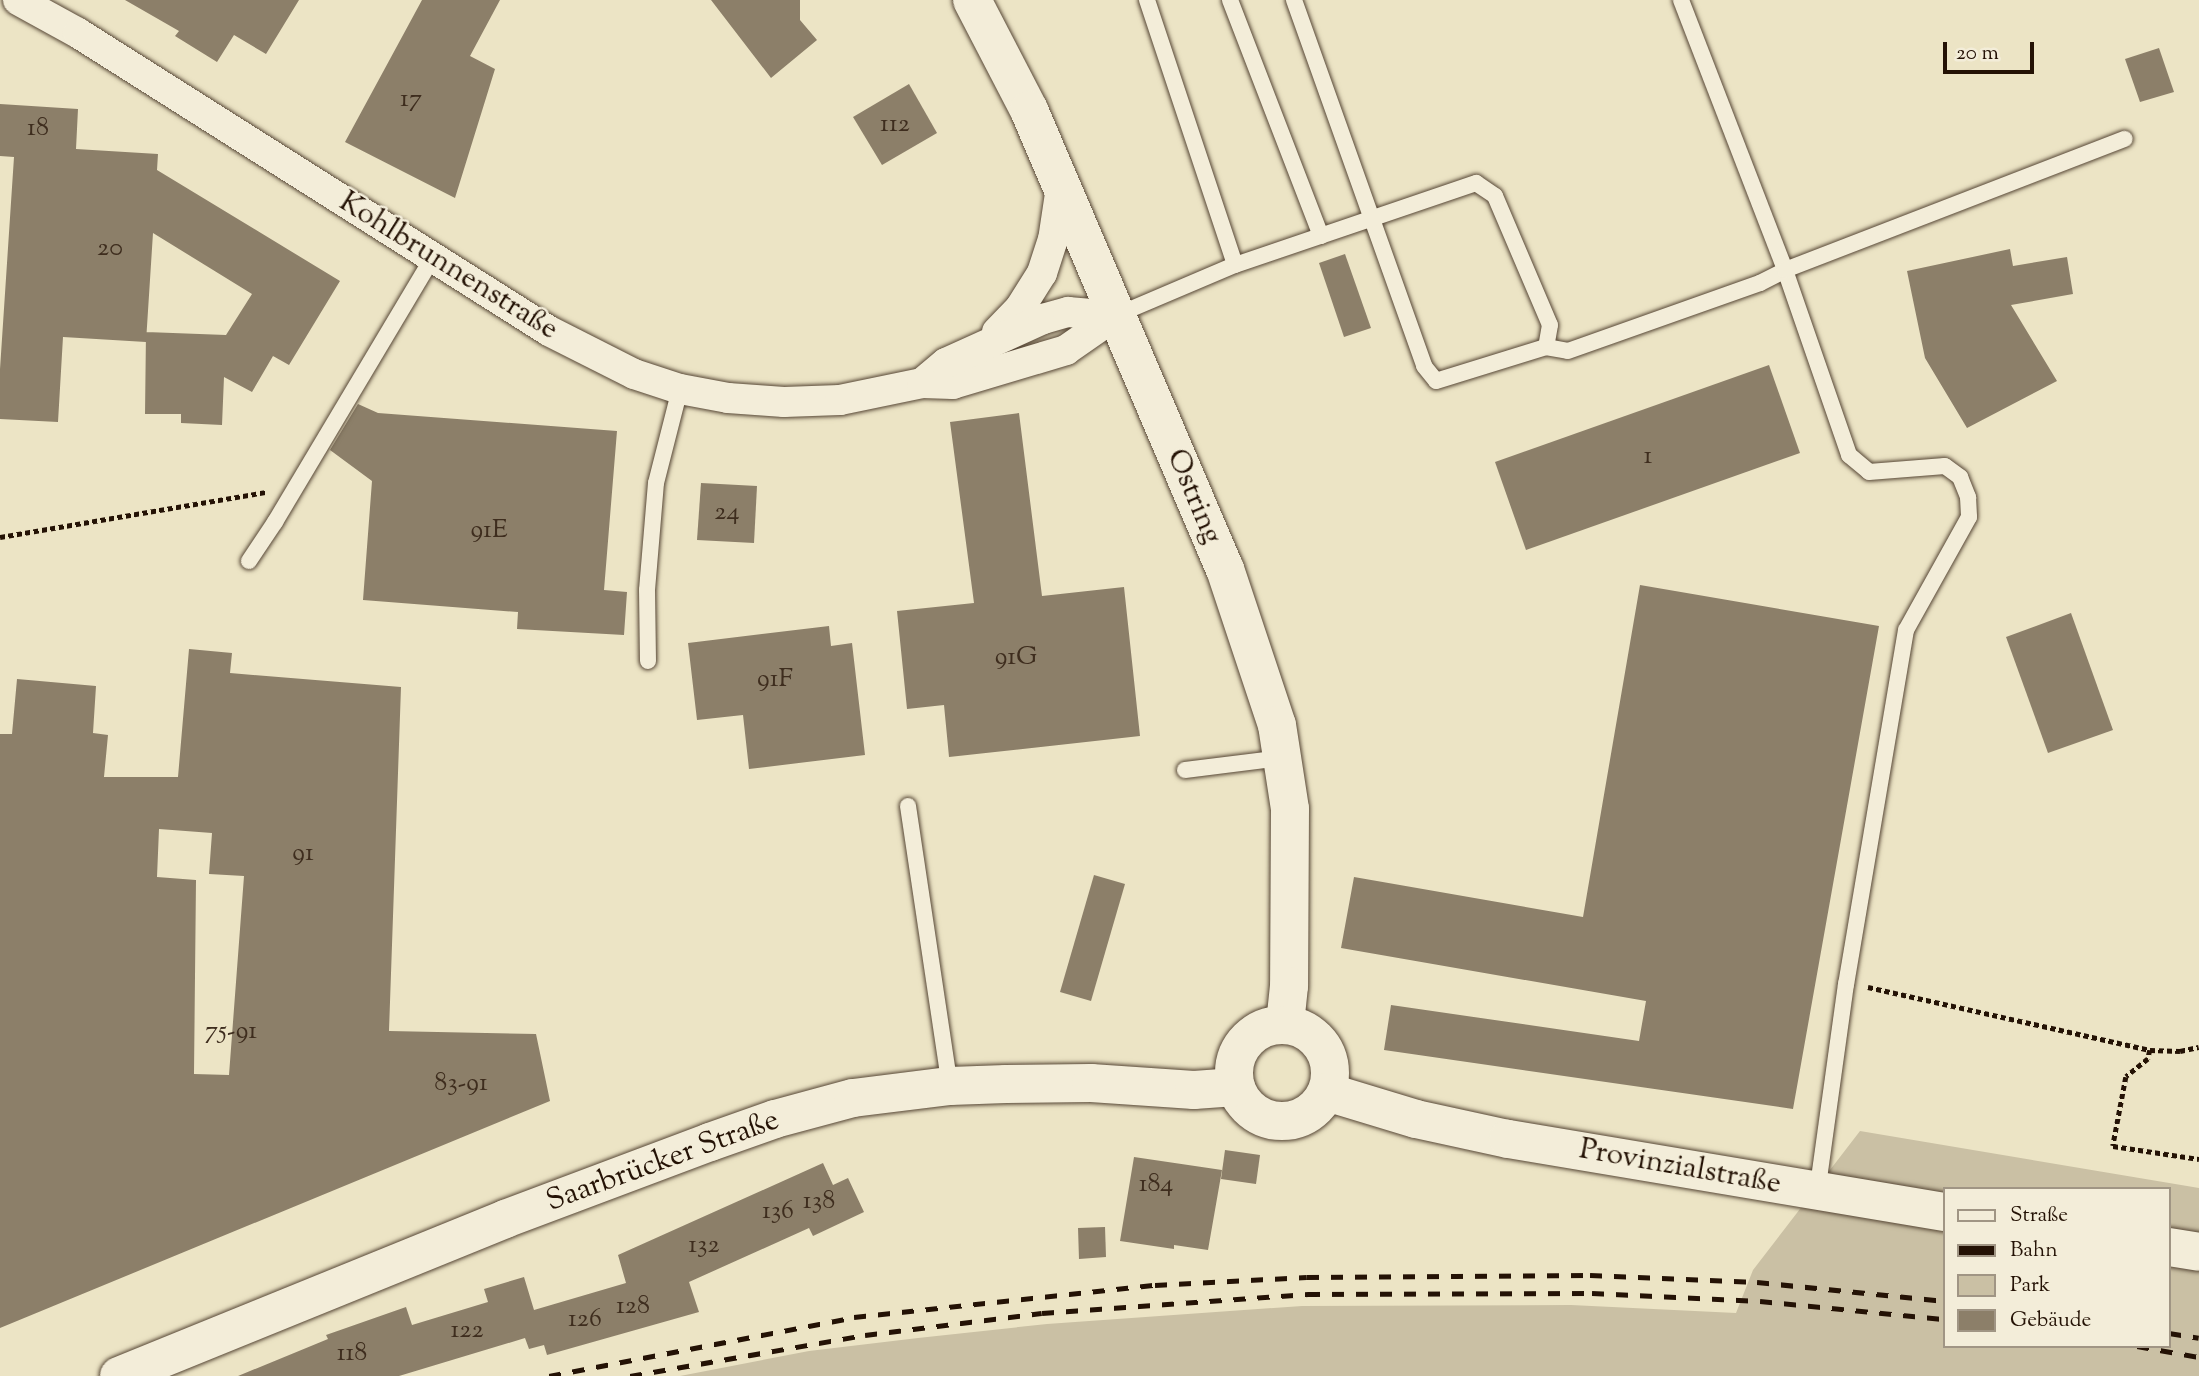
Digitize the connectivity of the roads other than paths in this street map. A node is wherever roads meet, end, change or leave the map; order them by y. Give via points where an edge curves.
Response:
1 (18, 0) edge
2 (972, 0) edge
3 (1147, 0) edge
4 (1230, 0) edge
5 (1294, 0) edge
6 (1681, 0) edge
7 (2126, 139) dead end
8 (1061, 187) junction
9 (1373, 220) junction
10 (1321, 236) junction
11 (432, 258) junction
12 (1235, 265) junction
13 (1785, 270) junction
14 (1115, 316) junction
15 (987, 342) junction
16 (1546, 347) junction
17 (922, 383) junction
18 (680, 389) junction
19 (249, 561) dead end
20 (648, 661) dead end
21 (1282, 758) junction
22 (1185, 770) dead end
23 (908, 806) dead end
24 (1285, 1025) junction
25 (950, 1086) junction
26 (1236, 1087) junction
27 (1327, 1092) junction
28 (1817, 1193) junction
29 (1944, 1212) edge
30 (2171, 1247) edge
31 (2199, 1252) edge
32 (119, 1376) edge

1 - 11 street, Kohlbrunnenstraße via 78,33
2 - 8 street, Ostring via 1029,110
3 - 12 lane
4 - 10 lane
5 - 9 lane
6 - 13 lane
7 - 13 lane
8 - 14 street, Ostring
8 - 15 street, Kohlbrunnenstraße via 1053,240 1042,273 1020,308
9 - 10 lane
9 - 16 lane via 1424,366 1436,382
9 - 16 lane via 1476,183 1495,196 1550,325
10 - 12 lane
11 - 18 street, Kohlbrunnenstraße via 596,356
11 - 19 lane
12 - 14 lane
13 - 16 lane via 1567,351
13 - 28 lane via 1849,455 1869,472 1945,466 1960,477 1969,517 1906,630 1844,997
14 - 15 street, Kohlbrunnenstraße via 1068,312
14 - 17 street, Kohlbrunnenstraße via 1066,350 1043,358 953,384
14 - 21 street, Ostring via 1225,569 1273,712
15 - 17 street, Kohlbrunnenstraße via 946,363
17 - 18 street, Kohlbrunnenstraße via 841,400 785,402
18 - 20 lane via 656,484 647,590
21 - 22 lane
21 - 24 street, Ostring via 1290,809
23 - 25 lane
24 - 26 street via 1263,1030 1244,1044 1236,1065
24 - 27 street via 1300,1028 1323,1048 1331,1077
25 - 26 street, Saarbrücker Straße
25 - 32 street, Saarbrücker Straße via 853,1098 709,1142 505,1219
26 - 27 street via 1252,1110 1277,1121 1307,1115
27 - 28 street, Provinzialstraße via 1416,1119 1508,1139
28 - 29 street, Provinzialstraße
30 - 31 street

